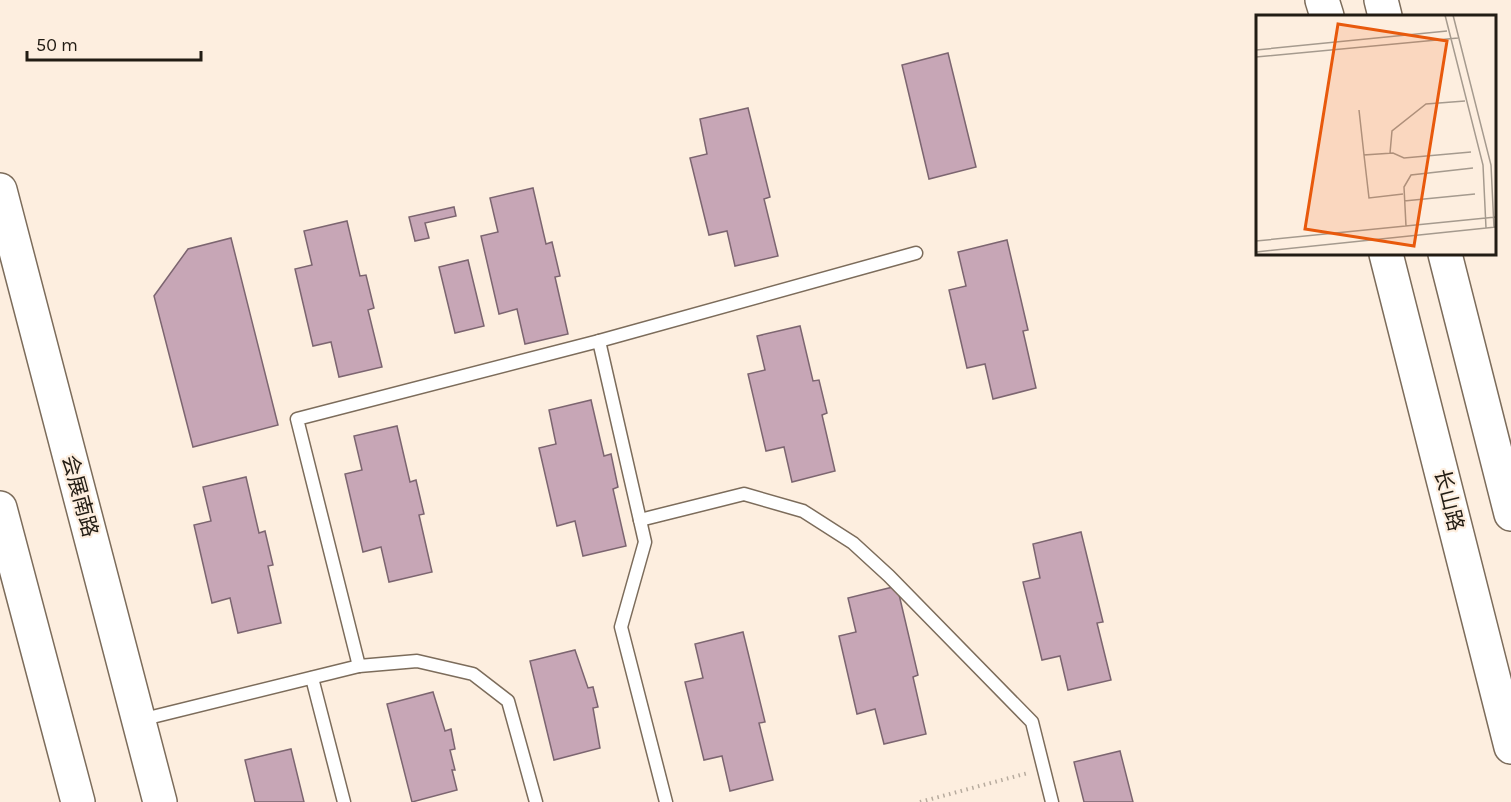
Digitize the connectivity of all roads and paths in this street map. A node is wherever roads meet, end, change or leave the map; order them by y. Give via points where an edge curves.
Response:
1 (1322, 0) edge
2 (1381, 0) edge
3 (1327, 15) edge
4 (1385, 15) edge
5 (0, 190) edge
6 (916, 253) dead end
7 (1386, 255) edge
8 (1445, 255) edge
9 (599, 341) junction
10 (0, 508) edge
11 (1511, 514) edge
12 (640, 520) junction
13 (359, 666) junction
14 (312, 678) junction
15 (139, 720) junction
16 (1511, 747) edge
17 (1043, 769) junction
18 (78, 802) edge
19 (160, 802) edge
20 (344, 802) edge
21 (536, 802) edge
22 (666, 802) edge
23 (920, 802) edge
24 (1052, 802) edge

1 - 3 main road
2 - 4 main road
5 - 15 main road, 会展南路
6 - 9 lane
7 - 16 main road, 长山路
8 - 11 main road
9 - 12 lane
9 - 13 lane via 297,419
10 - 18 main road
12 - 17 lane via 744,494 803,511 853,543 889,576 1032,722
12 - 22 lane via 645,542 621,627
13 - 14 lane
13 - 21 lane via 417,661 473,674 508,700
14 - 15 lane
14 - 20 lane
15 - 19 main road, 会展南路
17 - 23 path
17 - 24 lane

